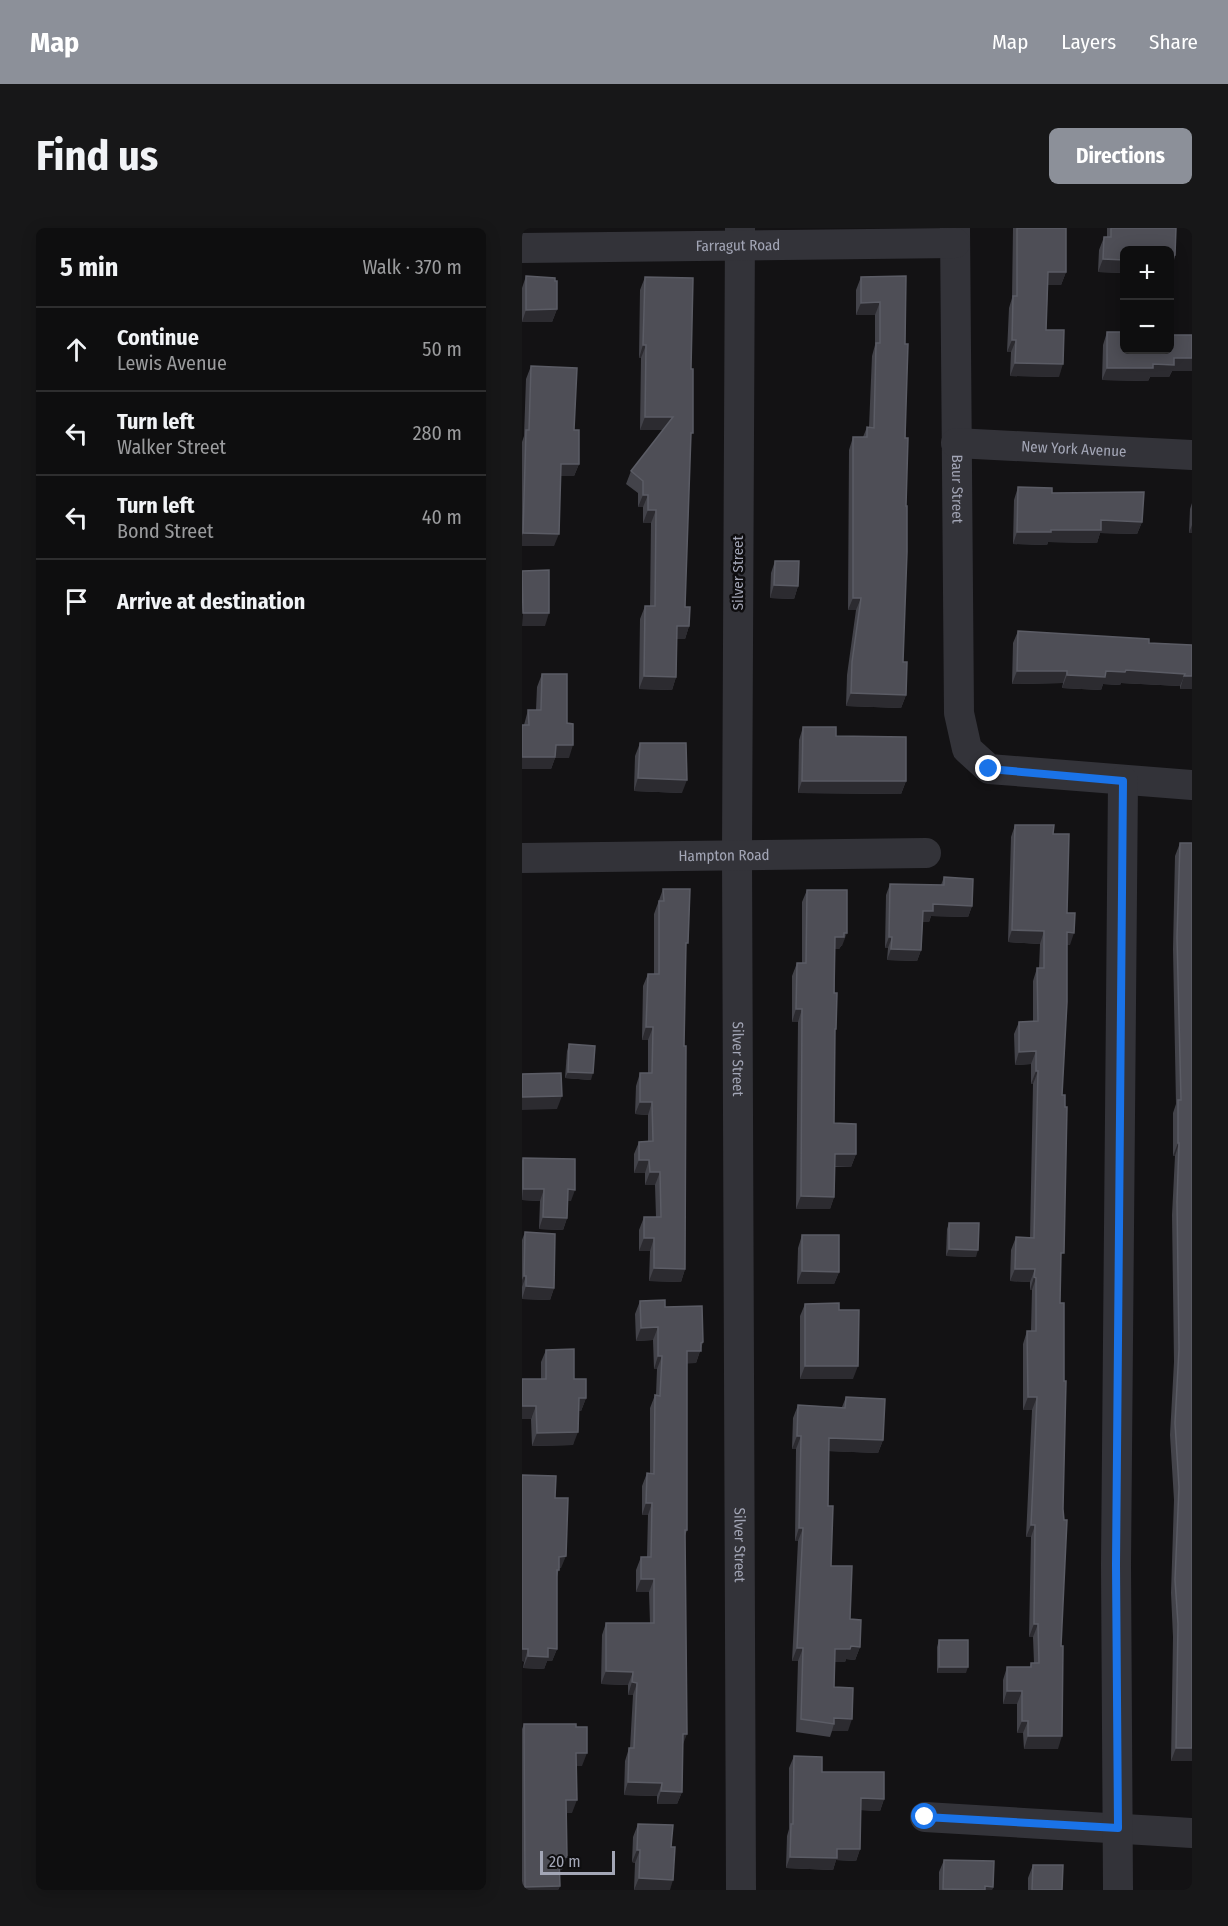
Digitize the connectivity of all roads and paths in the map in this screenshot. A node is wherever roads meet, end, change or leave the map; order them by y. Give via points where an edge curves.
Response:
1 (955, 235) edge
2 (740, 237) edge
3 (522, 248) edge
4 (956, 443) junction
5 (1192, 455) edge
6 (1123, 781) junction
7 (1192, 785) edge
8 (926, 853) dead end
9 (737, 855) junction
10 (522, 858) edge
11 (925, 1817) dead end
12 (1118, 1828) junction
13 (1192, 1833) edge
14 (741, 1890) edge
15 (1118, 1890) edge

1 - 2 street, Farragut Road
1 - 4 street, Baur Street
2 - 3 street, Farragut Road
2 - 9 street, Silver Street
4 - 5 street, New York Avenue
4 - 6 street, Baur Street via 959,713 967,749 989,769
6 - 7 street
6 - 12 street via 1116,1565
8 - 9 street, Hampton Road
9 - 10 street, Hampton Road
9 - 14 street, Silver Street
11 - 12 street
12 - 13 street
12 - 15 street

